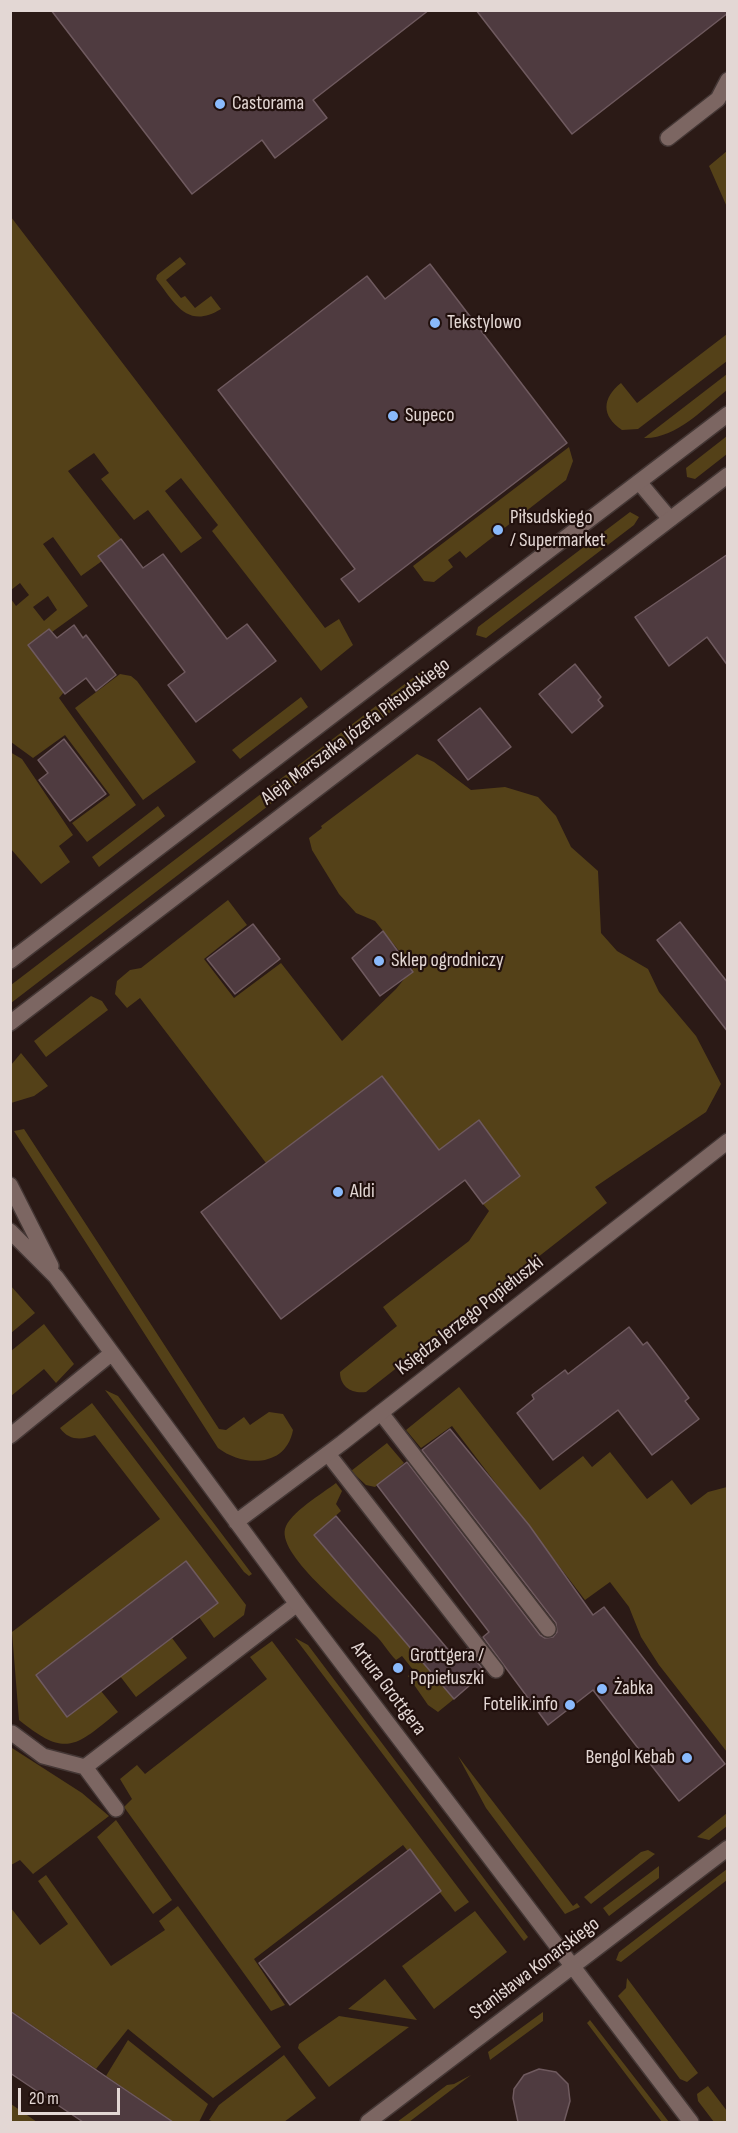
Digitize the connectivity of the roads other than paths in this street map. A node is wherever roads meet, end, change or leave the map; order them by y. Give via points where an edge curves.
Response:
1 (728, 80) edge
2 (669, 138) dead end
3 (728, 414) edge
4 (728, 475) edge
5 (639, 482) junction
6 (670, 519) junction
7 (10, 961) edge
8 (10, 1023) edge
9 (728, 1141) edge
10 (10, 1185) edge
11 (10, 1231) edge
12 (56, 1277) junction
13 (112, 1353) junction
14 (381, 1413) junction
15 (10, 1436) edge
16 (328, 1454) junction
17 (236, 1522) junction
18 (297, 1604) junction
19 (548, 1629) dead end
20 (496, 1670) dead end
21 (12, 1733) dead end
22 (85, 1767) junction
23 (116, 1809) dead end
24 (728, 1848) edge
25 (573, 1965) junction
26 (368, 2122) edge
27 (691, 2122) edge

1 - 2 street via 718,99
3 - 5 street, Aleja Marszałka Józefa Piłsudskiego
4 - 6 street, Aleja Marszałka Józefa Piłsudskiego
5 - 6 street
5 - 7 street, Aleja Marszałka Józefa Piłsudskiego
6 - 8 street, Aleja Marszałka Józefa Piłsudskiego
9 - 14 street, Księdza Jerzego Popiełuszki
10 - 12 street, Artura Grottgera
11 - 12 street, Artura Grottgera
12 - 13 street, Artura Grottgera
13 - 15 street
13 - 17 street, Artura Grottgera
14 - 16 street, Księdza Jerzego Popiełuszki
14 - 19 street
16 - 17 street, Księdza Jerzego Popiełuszki
16 - 20 street
17 - 18 street, Artura Grottgera
18 - 22 street
18 - 25 street, Artura Grottgera
21 - 22 street via 43,1756
22 - 23 street
24 - 25 street, Stanisława Konarskiego
25 - 26 street, Stanisława Konarskiego
25 - 27 street, Artura Grottgera

